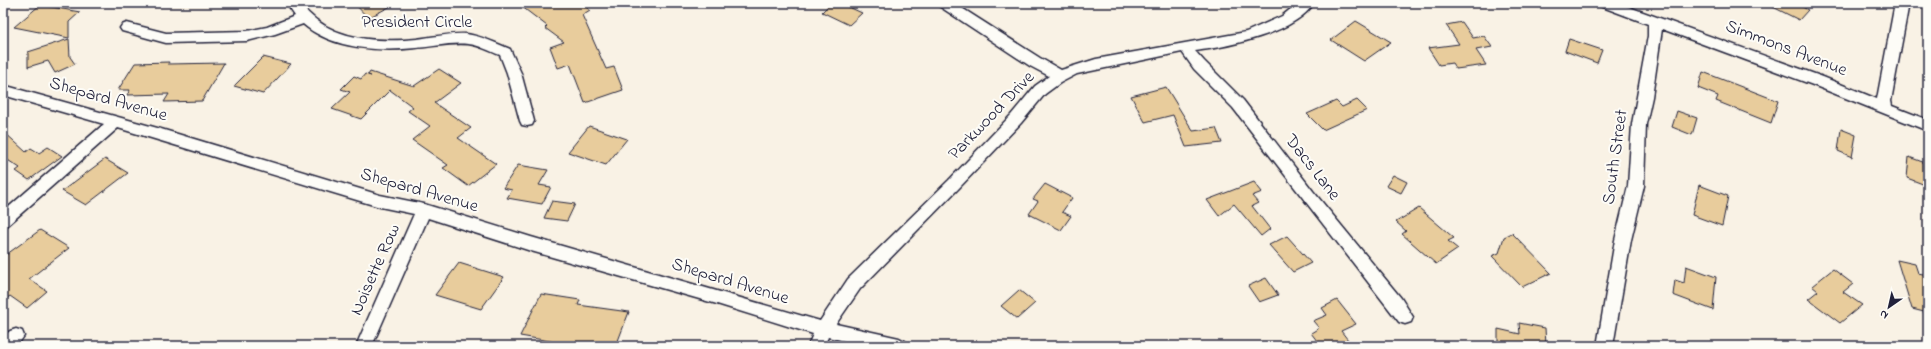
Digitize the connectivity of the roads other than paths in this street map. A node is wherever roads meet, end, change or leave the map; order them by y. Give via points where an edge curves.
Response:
1 (293, 3) edge
2 (944, 3) edge
3 (1306, 3) edge
4 (1605, 3) edge
5 (1902, 3) edge
6 (304, 18) junction
7 (1655, 21) junction
8 (127, 28) dead end
9 (1185, 46) junction
10 (1061, 76) junction
11 (3, 90) edge
12 (1886, 108) junction
13 (527, 121) dead end
14 (116, 122) junction
15 (1928, 126) edge
16 (424, 210) junction
17 (3, 221) edge
18 (1405, 317) dead end
19 (823, 330) junction
20 (364, 346) edge
21 (816, 346) edge
22 (899, 346) edge
23 (1605, 346) edge

1 - 6 street, President Circle via 298,14
2 - 10 street
3 - 9 street, Parkwood Drive via 1287,19 1249,36 1218,44
4 - 7 street, Simmons Avenue
5 - 12 street via 1884,101
6 - 8 street via 270,31 247,36 166,38
6 - 13 street, President Circle via 318,28 347,41 409,44 462,39 484,43 505,52 514,73
7 - 12 street, Simmons Avenue
7 - 23 street, South Street via 1655,36 1639,124 1636,186 1623,240
9 - 10 street, Parkwood Drive via 1096,64
9 - 18 street, Dacs Lane via 1199,65 1238,104
10 - 19 street, Parkwood Drive via 1040,90 954,184 854,284
11 - 14 street, Shepard Avenue
12 - 15 street, Simmons Avenue
14 - 16 street, Shepard Avenue via 380,201
14 - 17 street
16 - 19 street, Shepard Avenue
16 - 20 street, Noisette Row
19 - 21 street, Parkwood Drive
19 - 22 street

